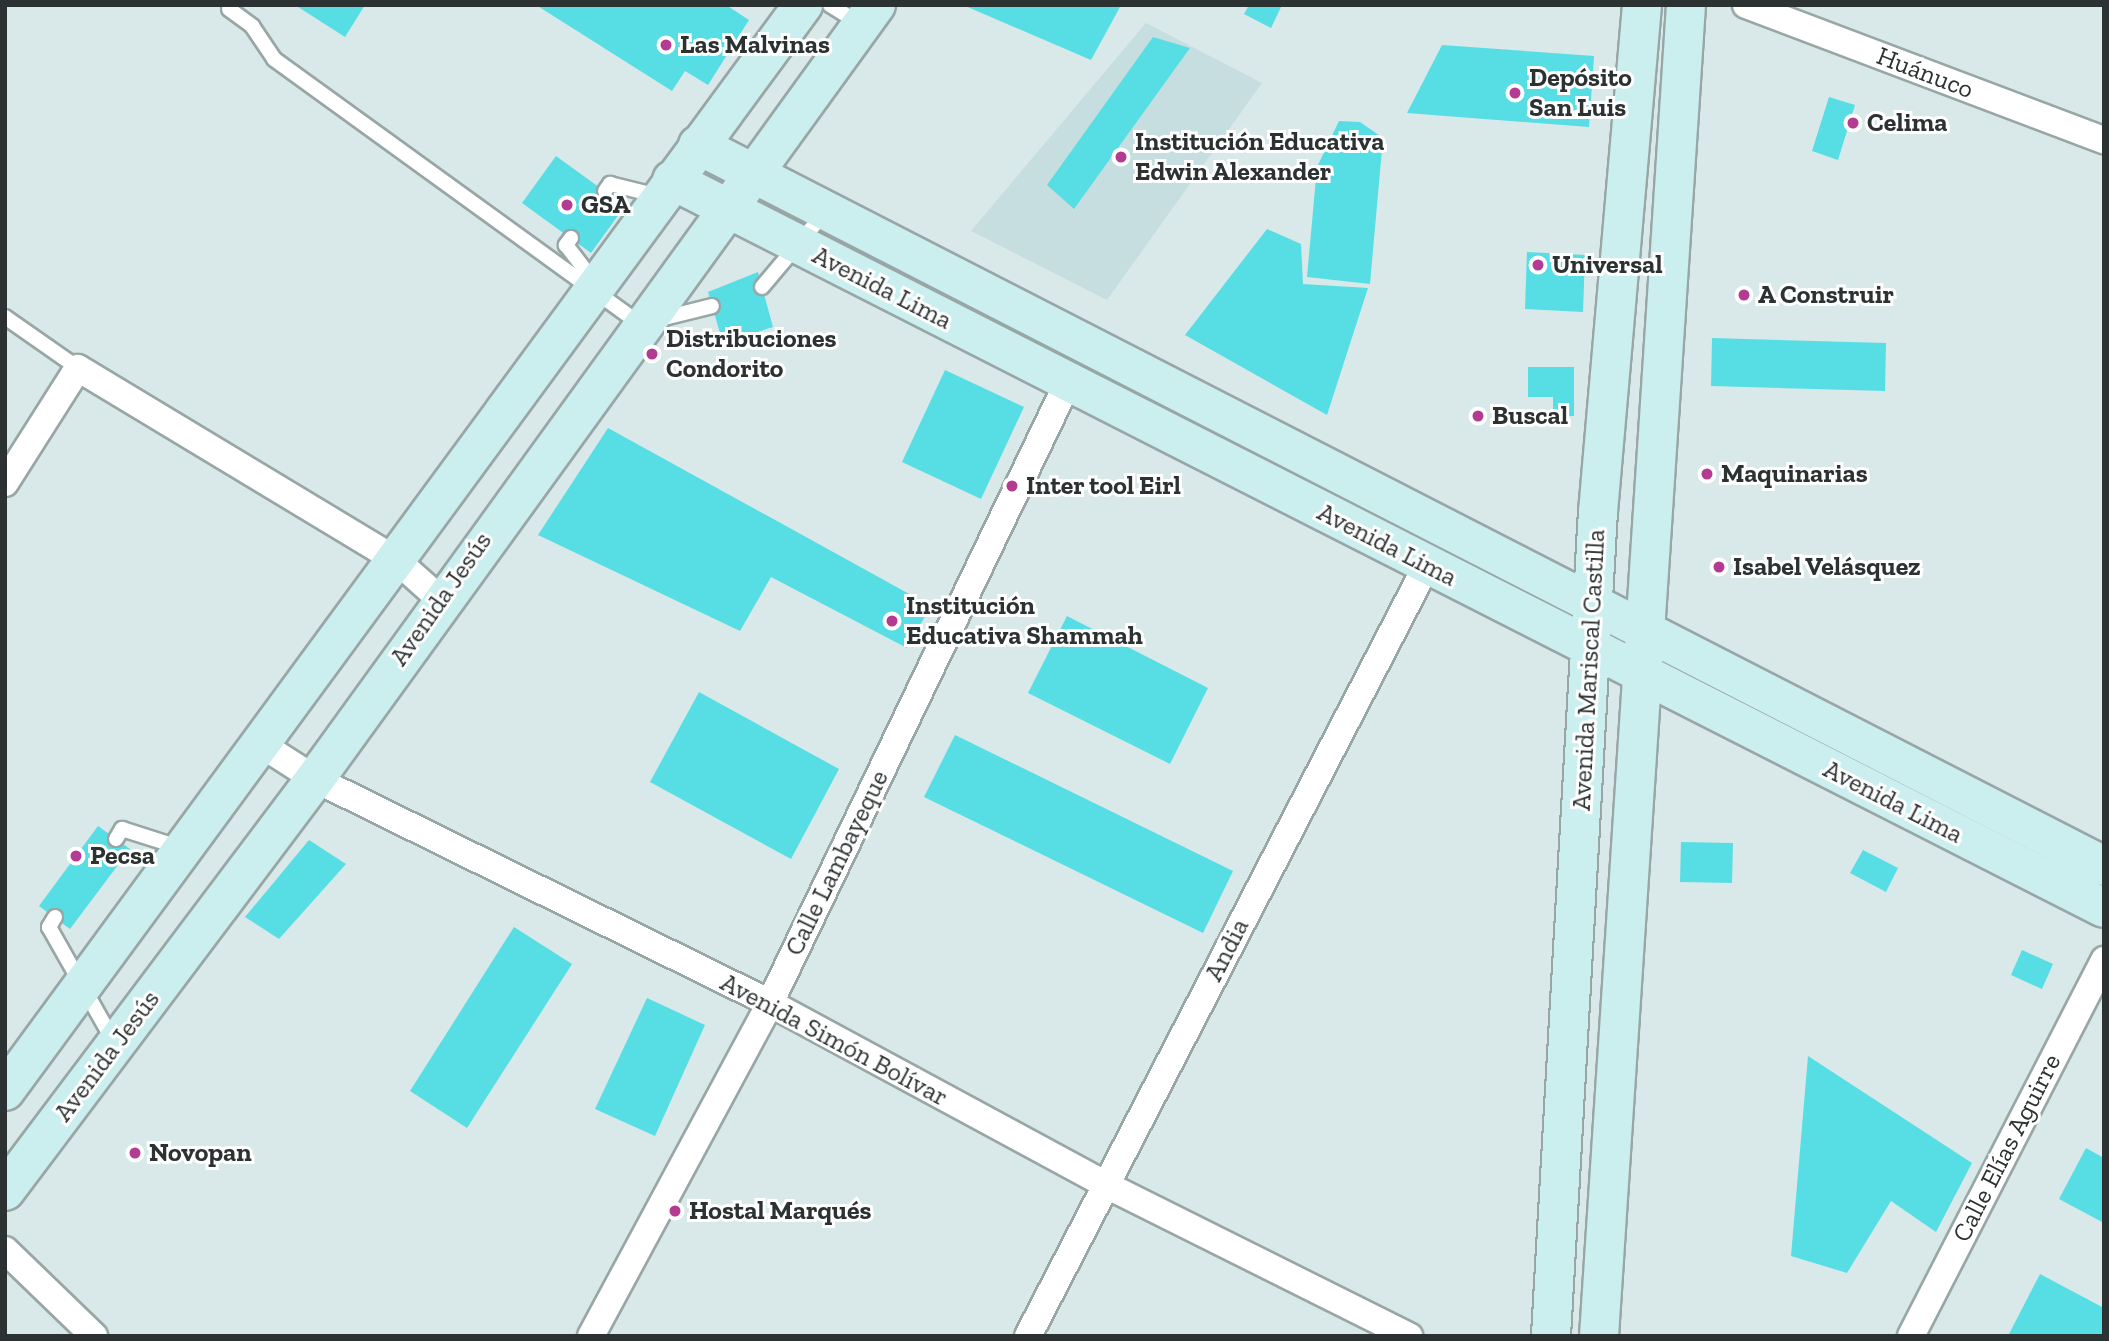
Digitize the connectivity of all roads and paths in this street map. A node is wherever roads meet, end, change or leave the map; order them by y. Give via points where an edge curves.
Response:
1 (803, 5) edge
2 (830, 5) edge
3 (1642, 5) edge
4 (1686, 5) edge
5 (1746, 5) edge
6 (229, 9) dead end
7 (869, 15) edge
8 (2104, 140) edge
9 (698, 145) junction
10 (749, 173) junction
11 (666, 188) junction
12 (605, 191) dead end
13 (725, 208) junction
14 (826, 211) junction
15 (802, 247) junction
16 (554, 261) junction
17 (594, 287) junction
18 (762, 288) dead end
19 (712, 306) dead end
20 (5, 317) edge
21 (640, 324) junction
22 (78, 368) junction
23 (1068, 382) junction
24 (5, 483) edge
25 (395, 559) junction
26 (1427, 565) junction
27 (1593, 598) junction
28 (440, 599) junction
29 (1642, 627) junction
30 (1591, 647) junction
31 (1642, 675) junction
32 (259, 744) junction
33 (315, 779) junction
34 (116, 839) dead end
35 (183, 849) junction
36 (2104, 866) edge
37 (2104, 908) edge
38 (55, 917) dead end
39 (2104, 960) edge
40 (80, 988) junction
41 (770, 1003) junction
42 (116, 1045) junction
43 (36, 1049) junction
44 (84, 1087) junction
45 (5, 1091) edge
46 (1105, 1185) junction
47 (5, 1191) edge
48 (5, 1250) edge
49 (94, 1336) edge
50 (591, 1336) edge
51 (1028, 1336) edge
52 (1409, 1336) edge
53 (1551, 1336) edge
54 (1599, 1336) edge
55 (1911, 1336) edge

1 - 9 main road
2 - 7 lane
3 - 27 main road, Avenida Mariscal Castilla
4 - 29 main road, Avenida Mariscal Castilla
5 - 8 street, Huánuco
6 - 16 lane via 252,26 274,59
7 - 10 main road, Avenida Jesús
9 - 10 main road, Avenida Lima
9 - 11 main road
10 - 13 main road, Avenida Jesús
10 - 14 main road, Avenida Lima
11 - 12 lane via 610,184
11 - 13 main road, Avenida Lima
11 - 17 main road
13 - 15 main road, Avenida Lima
13 - 21 main road, Avenida Jesús
14 - 15 lane
14 - 27 main road, Avenida Lima
15 - 18 lane
15 - 23 main road, Avenida Lima
16 - 17 lane
16 - 17 lane via 568,241
17 - 21 lane
17 - 25 main road
19 - 21 lane
20 - 22 lane
21 - 28 main road, Avenida Jesús
22 - 24 street
22 - 25 street
23 - 26 main road, Avenida Lima
23 - 41 street, Calle Lambayeque
25 - 28 street
25 - 32 main road
26 - 30 main road, Avenida Lima
26 - 46 street, Andia
27 - 29 main road, Avenida Lima
27 - 30 main road, Avenida Mariscal Castilla
28 - 33 main road, Avenida Jesús
29 - 31 main road, Avenida Mariscal Castilla
29 - 36 main road, Avenida Lima
30 - 31 main road, Avenida Lima
30 - 53 main road, Avenida Mariscal Castilla
31 - 37 main road, Avenida Lima
31 - 54 main road, Avenida Mariscal Castilla
32 - 33 street, Avenida Simón Bolívar
32 - 35 main road
33 - 41 street, Avenida Simón Bolívar
33 - 42 main road, Avenida Jesús
34 - 35 lane via 122,829
35 - 40 main road
38 - 40 lane via 49,927
39 - 55 street, Calle Elías Aguirre
40 - 42 lane
40 - 43 main road
41 - 46 street, Avenida Simón Bolívar
41 - 50 street, Calle Lambayeque
42 - 44 main road, Avenida Jesús
43 - 44 main road
43 - 45 main road
44 - 47 main road, Avenida Jesús
46 - 51 street, Andia
46 - 52 street, Avenida Simón Bolívar
48 - 49 street

